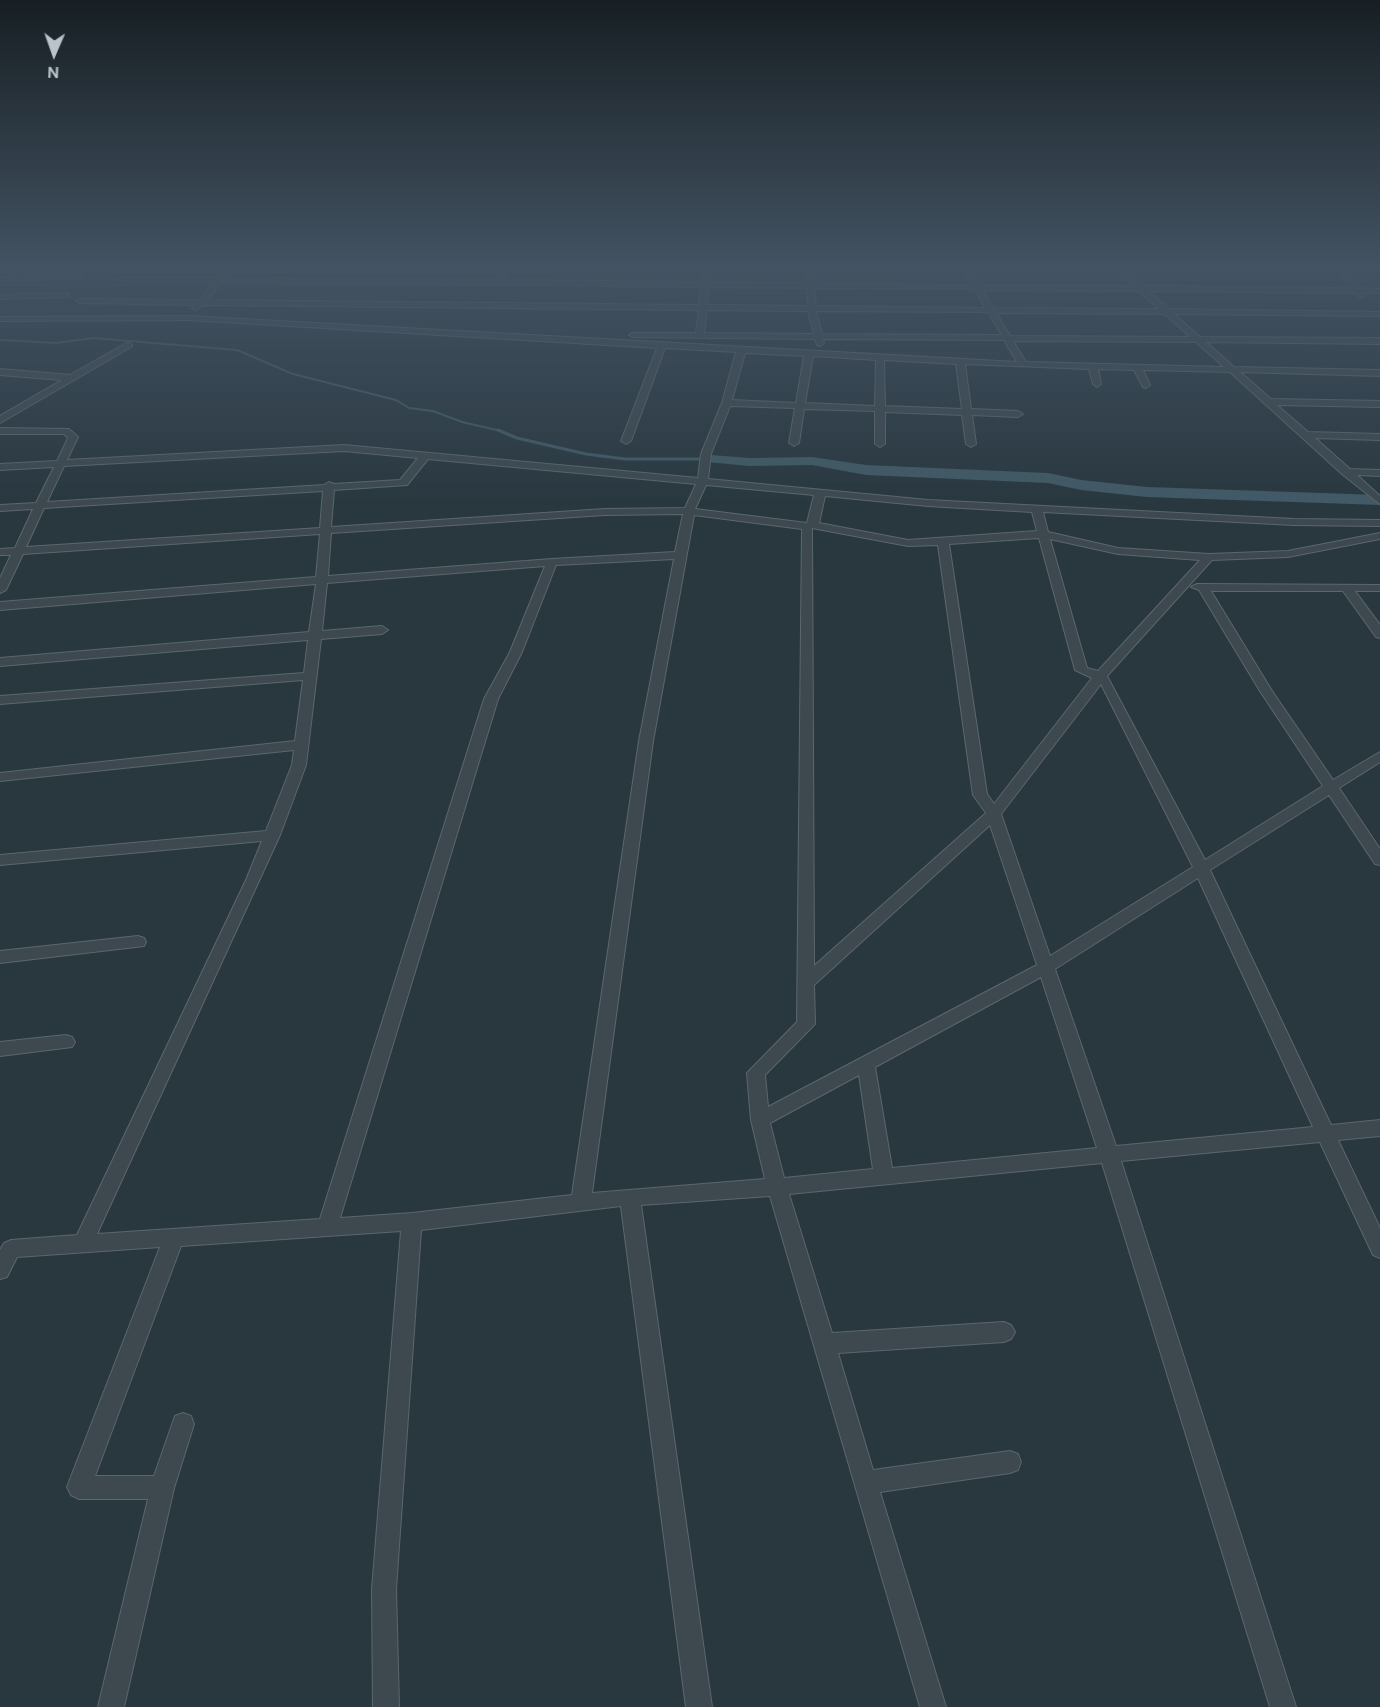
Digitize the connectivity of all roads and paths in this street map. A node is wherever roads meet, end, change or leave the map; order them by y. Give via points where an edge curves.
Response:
1 (127, 346) edge
2 (656, 346) edge
3 (662, 346) junction
4 (820, 346) edge
5 (1012, 346) edge
6 (1207, 346) edge
7 (741, 351) junction
8 (810, 354) junction
9 (822, 355) junction
10 (880, 358) junction
11 (960, 362) junction
12 (1023, 365) junction
13 (1093, 367) junction
14 (1137, 368) junction
15 (1235, 370) junction
16 (0, 372) edge
17 (1380, 373) edge
18 (71, 378) junction
19 (1098, 384) dead end
20 (1146, 385) dead end
21 (1267, 402) junction
22 (727, 403) junction
23 (1380, 404) edge
24 (0, 405) edge
25 (23, 406) junction
26 (801, 406) junction
27 (880, 409) junction
28 (965, 412) junction
29 (1018, 414) dead end
30 (0, 420) edge
31 (0, 431) edge
32 (1304, 435) junction
33 (1380, 437) edge
34 (626, 441) dead end
35 (794, 443) dead end
36 (880, 444) dead end
37 (971, 444) dead end
38 (426, 455) junction
39 (59, 464) junction
40 (0, 467) edge
41 (1346, 472) junction
42 (1380, 473) edge
43 (702, 483) junction
44 (329, 485) junction
45 (820, 494) junction
46 (1378, 499) edge
47 (40, 505) junction
48 (1036, 507) junction
49 (0, 508) edge
50 (690, 511) junction
51 (1380, 523) edge
52 (810, 525) junction
53 (327, 530) junction
54 (1044, 534) junction
55 (1380, 536) edge
56 (943, 541) junction
57 (19, 551) junction
58 (0, 552) edge
59 (680, 555) junction
60 (1209, 557) junction
61 (552, 562) junction
62 (322, 580) junction
63 (1184, 586) junction
64 (1203, 587) junction
65 (1347, 588) junction
66 (1380, 588) edge
67 (0, 590) edge
68 (0, 606) edge
69 (382, 630) dead end
70 (1380, 634) edge
71 (316, 637) junction
72 (0, 662) edge
73 (312, 676) junction
74 (1100, 676) junction
75 (0, 700) edge
76 (300, 745) junction
77 (1380, 756) edge
78 (0, 777) edge
79 (1334, 788) junction
80 (994, 814) junction
81 (273, 835) junction
82 (0, 860) edge
83 (1380, 860) edge
84 (1201, 867) junction
85 (138, 942) dead end
86 (0, 957) edge
87 (1046, 967) junction
88 (807, 982) junction
89 (66, 1042) dead end
90 (0, 1049) edge
91 (866, 1063) junction
92 (760, 1120) junction
93 (1380, 1128) edge
94 (1327, 1133) junction
95 (1110, 1154) junction
96 (884, 1176) junction
97 (777, 1187) junction
98 (630, 1197) junction
99 (581, 1203) junction
100 (412, 1222) junction
101 (327, 1228) junction
102 (174, 1238) junction
103 (83, 1243) junction
104 (1380, 1249) edge
105 (0, 1270) edge
106 (1004, 1332) dead end
107 (824, 1344) junction
108 (183, 1424) dead end
109 (1010, 1462) dead end
110 (866, 1483) junction
111 (162, 1488) junction
112 (111, 1707) edge
113 (386, 1707) edge
114 (699, 1707) edge
115 (933, 1707) edge
116 (1283, 1707) edge

1 - 18 street
2 - 3 street
3 - 7 street
3 - 34 street
4 - 9 street
5 - 12 street
6 - 15 street
7 - 8 street
7 - 22 street
8 - 9 street
8 - 26 street
9 - 10 street
10 - 11 street
10 - 27 street
11 - 12 street
11 - 28 street
12 - 13 street
13 - 14 street
13 - 19 street
14 - 15 street
14 - 20 street
15 - 17 street
15 - 21 street
16 - 18 street
18 - 25 street
21 - 23 street
21 - 32 street
22 - 26 street
22 - 43 street via 706,454
24 - 25 street
25 - 30 street
26 - 27 street
26 - 35 street
27 - 28 street
27 - 36 street
28 - 29 street
28 - 37 street
31 - 39 street via 66,431 73,437
32 - 33 street
32 - 41 street
38 - 39 street via 344,448
38 - 43 street
38 - 44 street via 403,483
39 - 40 street
39 - 47 street
41 - 42 street
41 - 46 street
43 - 45 street
43 - 50 street
44 - 47 street
44 - 53 street
45 - 48 street
45 - 52 street
47 - 49 street
47 - 57 street
48 - 51 street
48 - 54 street
50 - 52 street
50 - 53 street via 605,512
50 - 59 street
52 - 56 street via 908,543
52 - 88 street
53 - 57 street
53 - 62 street
54 - 56 street
54 - 60 street via 1118,551
54 - 74 street via 1081,670
55 - 60 street via 1288,554
56 - 80 street via 980,795
57 - 58 street
57 - 67 street
59 - 61 street
59 - 99 street via 646,741
60 - 63 street
61 - 62 street
61 - 101 street via 516,651 491,699
62 - 68 street
62 - 71 street
63 - 64 street
63 - 74 street
64 - 65 street
64 - 79 street via 1266,691
65 - 66 street
65 - 70 street
69 - 71 street
71 - 72 street
71 - 73 street
73 - 75 street
73 - 76 street
74 - 80 street
74 - 84 street
76 - 78 street
76 - 81 street via 299,765
77 - 79 street
79 - 83 street
79 - 84 street
80 - 87 street
80 - 88 street
81 - 82 street
81 - 103 street
84 - 87 street
84 - 94 street
85 - 86 street
87 - 91 street
87 - 95 street
88 - 92 street via 806,1024 756,1073
89 - 90 street
91 - 92 street
91 - 96 street
92 - 97 street
93 - 94 street
94 - 95 street
94 - 104 street
95 - 96 street
95 - 116 street
96 - 97 street
97 - 98 street
97 - 107 street
98 - 99 street
98 - 114 street
99 - 100 street
100 - 101 street
100 - 113 street via 384,1589
101 - 102 street
102 - 103 street
102 - 111 street via 79,1487
103 - 105 street via 11,1249
106 - 107 street
107 - 110 street
108 - 111 street
109 - 110 street
110 - 115 street
111 - 112 street

